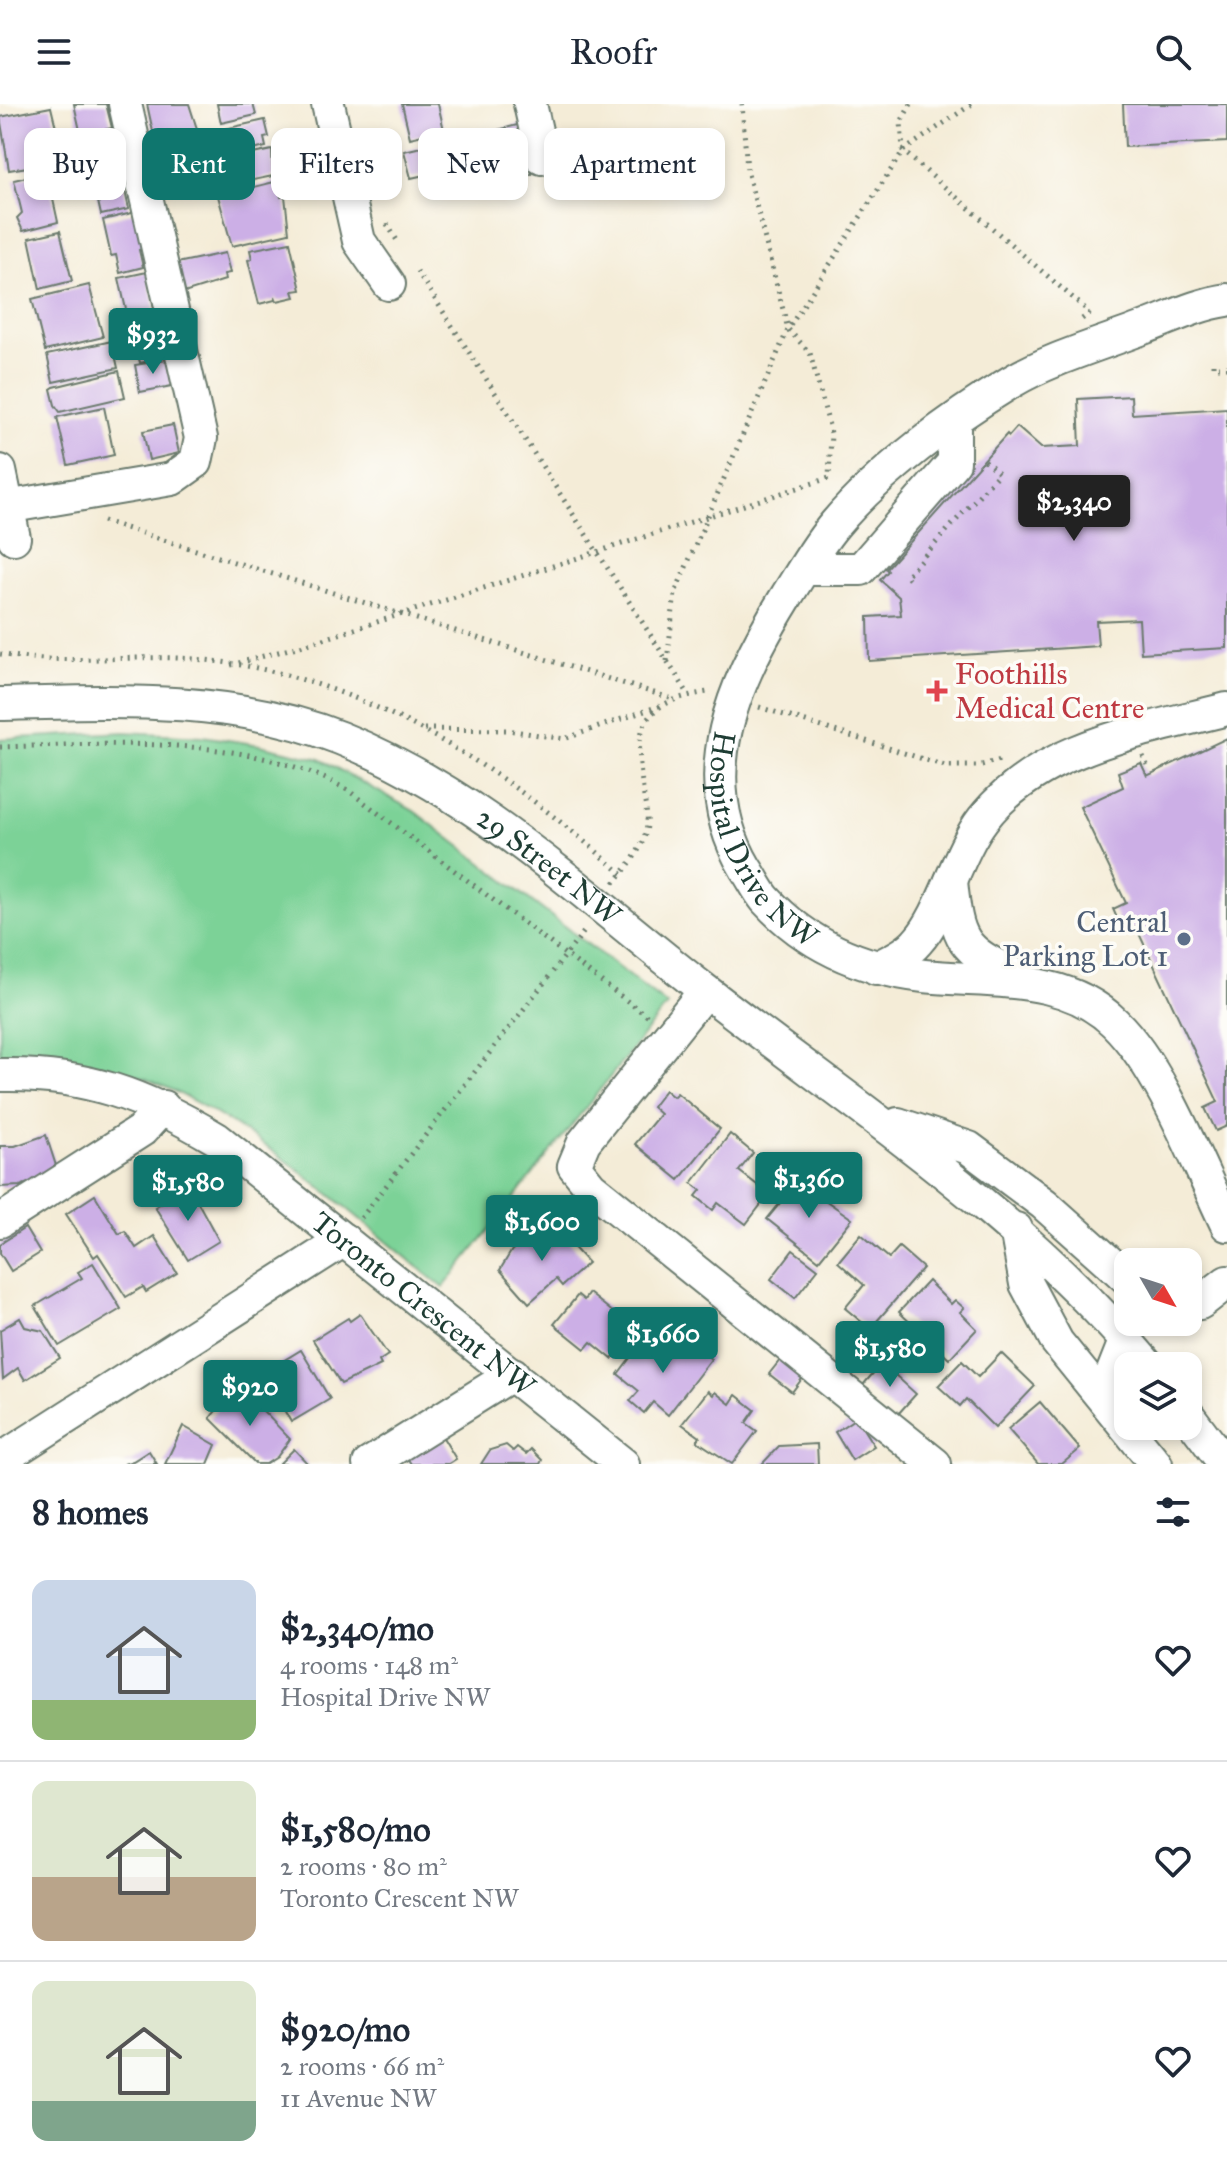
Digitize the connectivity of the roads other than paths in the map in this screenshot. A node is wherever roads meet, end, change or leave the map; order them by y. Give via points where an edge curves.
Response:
1 (125, 104) edge
2 (328, 104) edge
3 (530, 104) edge
4 (542, 158) dead end
5 (399, 271) road end
6 (1227, 300) edge
7 (954, 421) junction
8 (0, 471) edge
9 (8, 518) edge
10 (804, 569) junction
11 (0, 704) edge
12 (1227, 709) edge
13 (951, 881) junction
14 (876, 968) junction
15 (1033, 983) junction
16 (705, 991) junction
17 (0, 1075) edge
18 (163, 1107) junction
19 (876, 1116) junction
20 (0, 1221) edge
21 (1227, 1225) edge
22 (1016, 1229) junction
23 (344, 1240) junction
24 (1114, 1266) edge
25 (1227, 1282) edge
26 (1202, 1301) edge
27 (1126, 1339) junction
28 (1137, 1352) edge
29 (513, 1374) junction
30 (1103, 1397) junction
31 (1202, 1434) edge
32 (0, 1460) edge
33 (369, 1464) edge
34 (623, 1464) edge
35 (935, 1464) edge
36 (1156, 1464) edge
37 (1225, 1464) edge

1 - 9 street via 201,438 196,462 172,479
2 - 5 street via 359,241
3 - 4 street
6 - 7 street, Hospital Drive NW via 1190,308 1014,380
7 - 10 street, Hospital Drive NW via 837,523
7 - 10 street via 954,462 861,569
8 - 9 street
10 - 14 street, Hospital Drive NW via 753,649 732,698 721,749 724,817 737,853 764,898 830,950
11 - 16 street, 29 Street NW via 197,704 249,712 340,738 443,790
12 - 13 street via 1098,745 1035,771 982,820
13 - 14 street via 918,942
13 - 15 street via 961,938 980,959
14 - 15 street, Hospital Drive NW
15 - 21 street, Hospital Drive NW via 1072,993 1131,1040 1162,1091
16 - 19 street, 29 Street NW
16 - 35 street via 584,1142 574,1166 591,1187
17 - 18 street, Toronto Crescent NW via 96,1083
18 - 20 street via 142,1130
18 - 23 street, Toronto Crescent NW via 217,1139
19 - 22 street, 29 Street NW
19 - 24 street via 969,1148 1044,1204
22 - 27 street, 29 Street NW
22 - 30 street via 1026,1284 1057,1342
23 - 29 street, Toronto Crescent NW
23 - 32 street
25 - 26 street
27 - 28 street, 29 Street NW
27 - 30 street
29 - 33 street
29 - 34 street, Toronto Crescent NW
30 - 36 street
31 - 37 street

